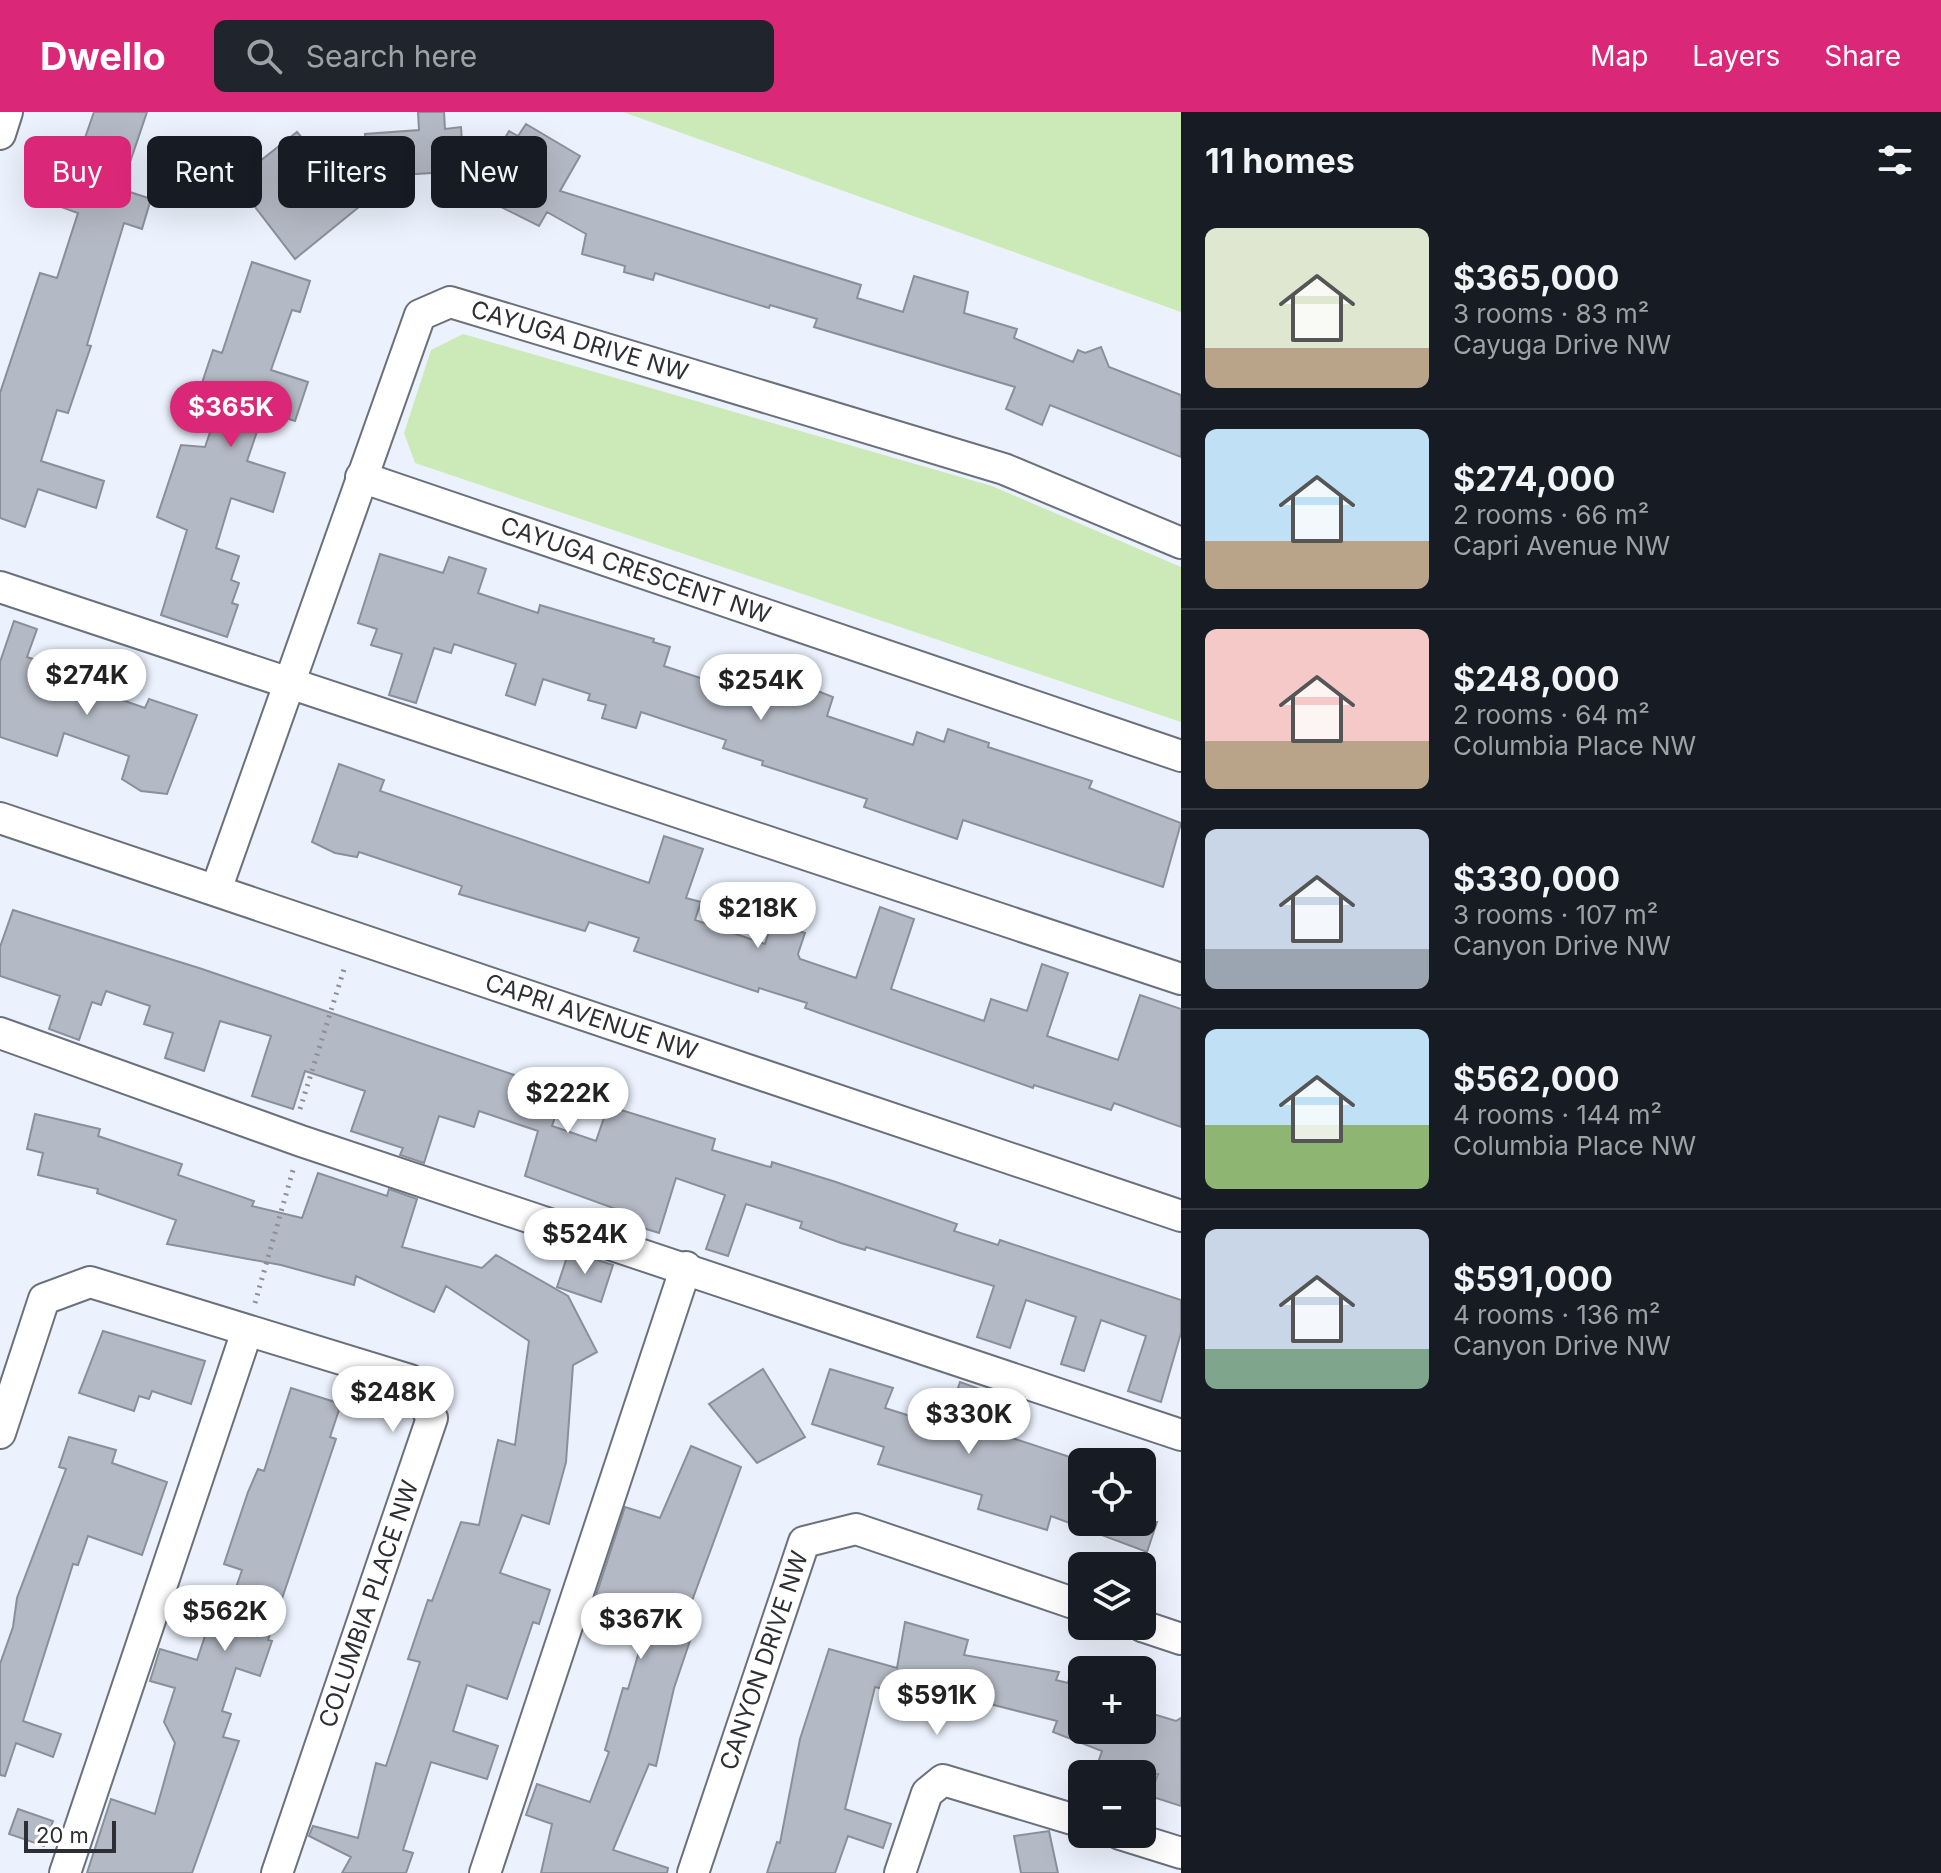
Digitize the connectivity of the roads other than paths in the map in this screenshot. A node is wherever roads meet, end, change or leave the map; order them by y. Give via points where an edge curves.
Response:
1 (7, 112) edge
2 (0, 134) edge
3 (361, 477) junction
4 (1181, 543) edge
5 (0, 587) edge
6 (290, 683) junction
7 (1181, 756) edge
8 (0, 818) edge
9 (216, 890) junction
10 (1181, 979) edge
11 (0, 1033) edge
12 (1181, 1216) edge
13 (686, 1267) junction
14 (247, 1331) junction
15 (0, 1433) edge
16 (1181, 1435) edge
17 (1068, 1601) edge
18 (1156, 1631) edge
19 (1181, 1639) edge
20 (1068, 1818) edge
21 (1156, 1845) edge
22 (1181, 1853) edge
23 (65, 1873) edge
24 (277, 1873) edge
25 (485, 1873) edge
26 (693, 1873) edge
27 (900, 1873) edge

1 - 2 street
3 - 4 street, CAYUGA DRIVE NW via 420,315 450,302 1004,469
3 - 6 street, CAYUGA DRIVE NW
3 - 7 street, CAYUGA CRESCENT NW
5 - 6 street
6 - 9 street, CAYUGA DRIVE NW
6 - 10 street
8 - 9 street, CAPRI AVENUE NW
9 - 12 street, CAPRI AVENUE NW
11 - 13 street via 296,1139
13 - 16 street
13 - 25 street
14 - 15 street, COLUMBIA PLACE NW via 90,1282 44,1299
14 - 23 street
14 - 24 street, COLUMBIA PLACE NW via 410,1380 432,1418
17 - 26 street, CANYON DRIVE NW via 856,1529 804,1542
18 - 19 street
20 - 27 street via 943,1780 927,1793
21 - 22 street

